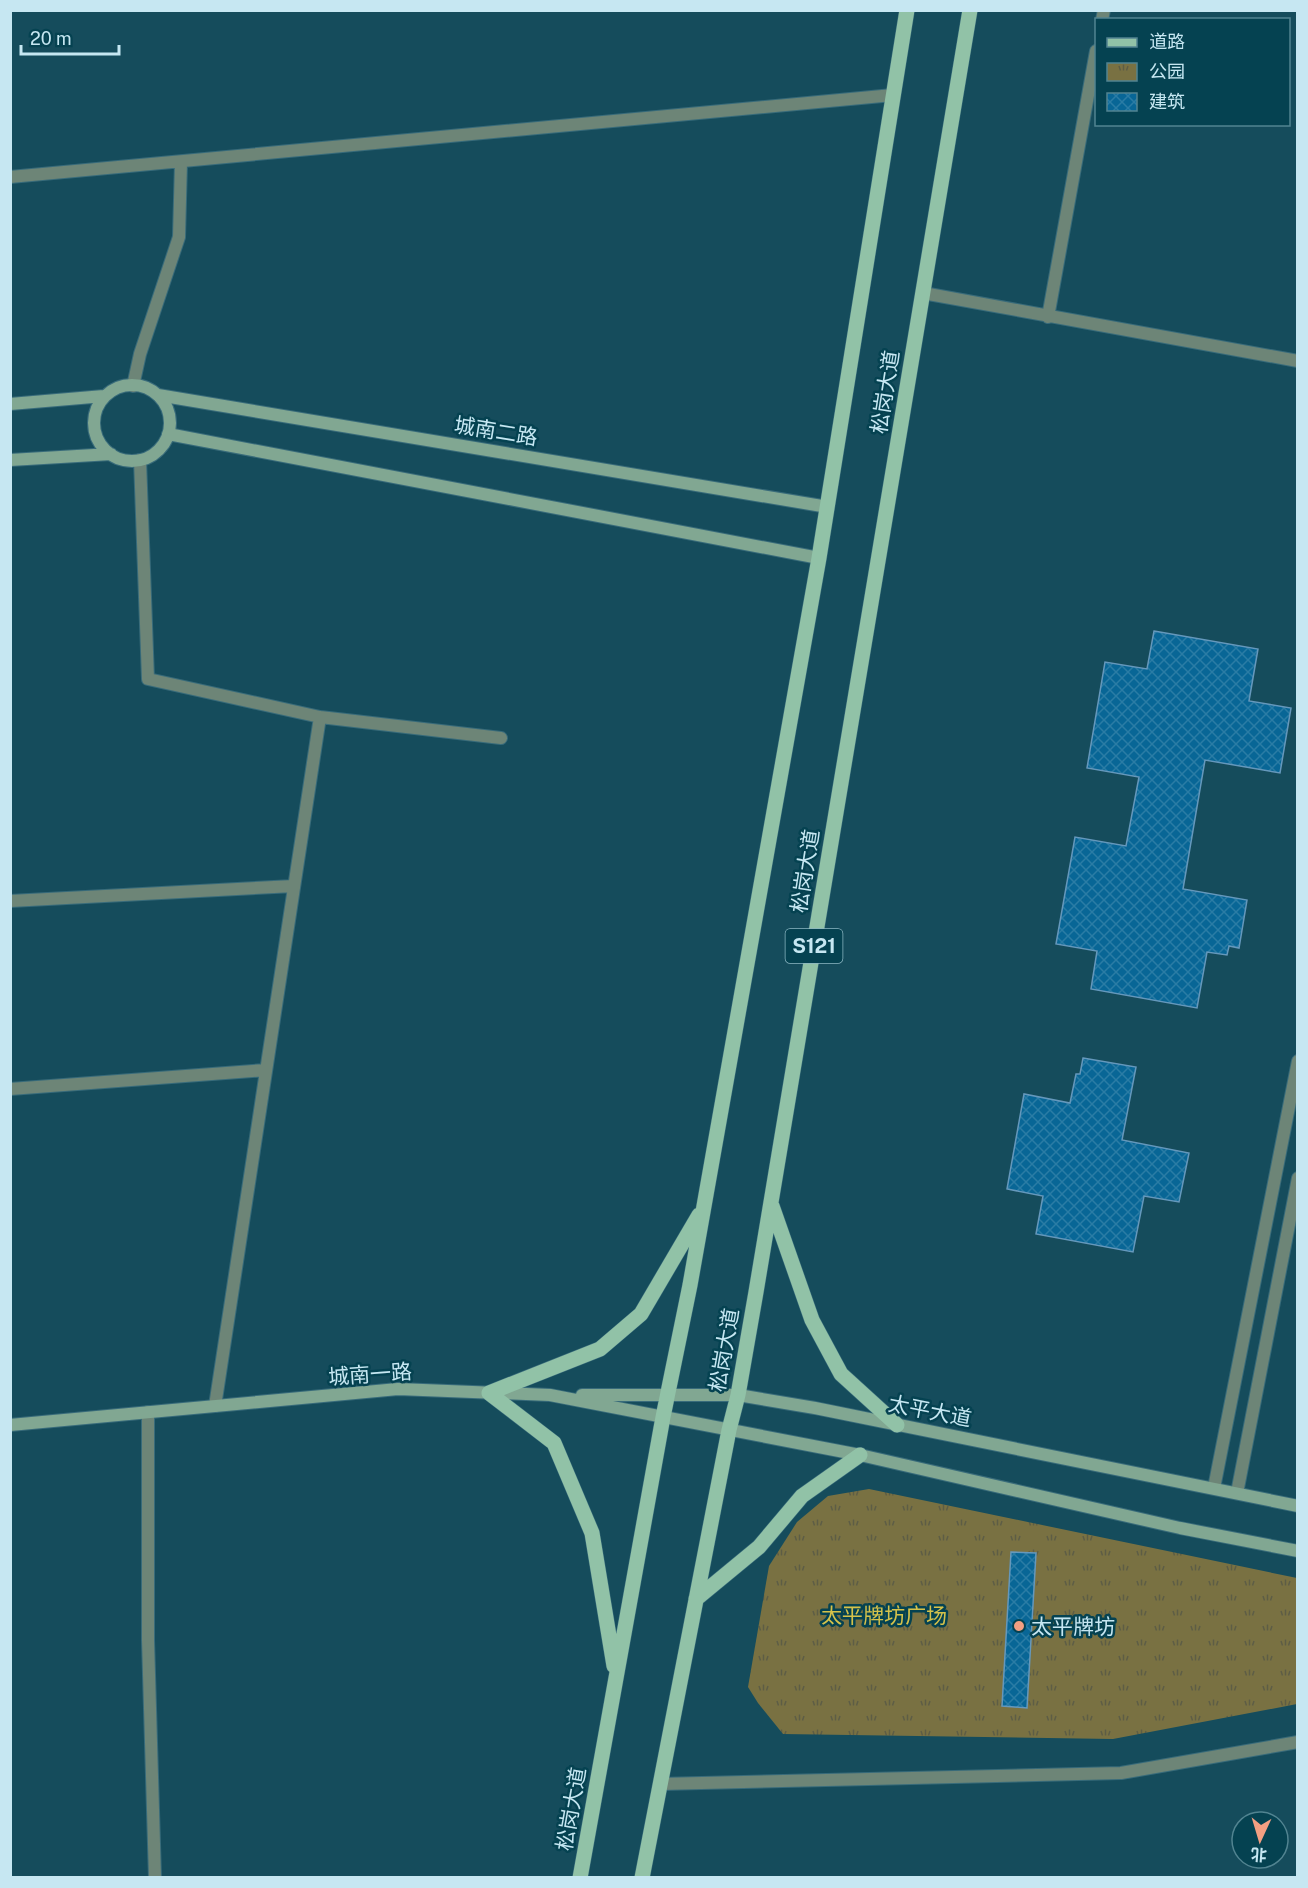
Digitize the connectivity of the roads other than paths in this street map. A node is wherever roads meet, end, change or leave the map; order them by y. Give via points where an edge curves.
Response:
1 (907, 10) edge
2 (970, 10) edge
3 (1095, 57) edge
4 (893, 95) junction
5 (181, 162) junction
6 (10, 177) edge
7 (923, 293) junction
8 (1048, 317) junction
9 (1298, 361) edge
10 (133, 386) junction
11 (158, 395) junction
12 (104, 396) junction
13 (10, 404) edge
14 (168, 435) junction
15 (111, 454) junction
16 (10, 460) edge
17 (140, 460) junction
18 (828, 507) junction
19 (819, 558) junction
20 (320, 717) junction
21 (501, 738) dead end
22 (294, 886) junction
23 (10, 901) edge
24 (1298, 1061) edge
25 (266, 1070) junction
26 (10, 1089) edge
27 (1298, 1178) edge
28 (771, 1202) junction
29 (704, 1206) junction
30 (489, 1393) junction
31 (550, 1395) junction
32 (669, 1395) junction
33 (738, 1395) junction
34 (215, 1406) junction
35 (148, 1412) junction
36 (663, 1417) junction
37 (10, 1425) edge
38 (897, 1425) junction
39 (729, 1431) junction
40 (860, 1455) junction
41 (1214, 1488) junction
42 (1237, 1493) junction
43 (1298, 1506) edge
44 (1298, 1551) edge
45 (696, 1599) junction
46 (616, 1676) junction
47 (1298, 1742) edge
48 (660, 1784) junction
49 (155, 1878) edge
50 (580, 1878) edge
51 (642, 1878) edge

1 - 4 main road, 松岗大道
2 - 7 main road, 松岗大道 / S121
3 - 8 street
4 - 5 street
4 - 18 main road, 松岗大道
5 - 6 street
5 - 10 street via 179,237
7 - 8 street
7 - 28 main road, 松岗大道 / S121
8 - 9 street
10 - 11 street, 城南二路 via 147,387
10 - 12 street via 121,386
11 - 14 street via 166,405 170,421
11 - 18 street, 城南二路
12 - 13 street
12 - 15 street via 97,407 95,433
14 - 17 street via 162,446
14 - 19 street
15 - 16 street
15 - 17 street
17 - 20 street via 148,679
18 - 19 main road, 松岗大道
19 - 29 main road, 松岗大道
20 - 21 street
20 - 22 street
22 - 23 street
22 - 25 street
24 - 41 street
25 - 26 street
25 - 34 street
27 - 42 street
28 - 33 main road, 松岗大道 / S121
28 - 38 main road via 812,1320 841,1374
29 - 30 main road via 641,1314 600,1349
29 - 32 main road, 松岗大道
30 - 31 street, 城南一路
30 - 34 street, 城南一路 via 398,1389
30 - 46 main road via 554,1443 592,1533
31 - 32 street, 太平大道
31 - 36 street, 城南一路
32 - 33 street, 太平大道
32 - 36 main road, 松岗大道
33 - 38 street, 太平大道
33 - 39 main road, 松岗大道 / S121
34 - 35 street, 城南一路
35 - 37 street, 城南一路
35 - 49 street via 148,1640
36 - 39 street, 城南一路
36 - 46 main road, 松岗大道
38 - 41 street, 太平大道
39 - 40 street, 城南一路
39 - 45 main road, 松岗大道 / S121
40 - 44 street, 城南一路
40 - 45 main road via 802,1496 759,1547
41 - 42 street, 太平大道
42 - 43 street, 太平大道
45 - 48 main road, 松岗大道 / S121
46 - 50 main road, 松岗大道
47 - 48 street via 1121,1773
48 - 51 main road, 松岗大道 / S121

